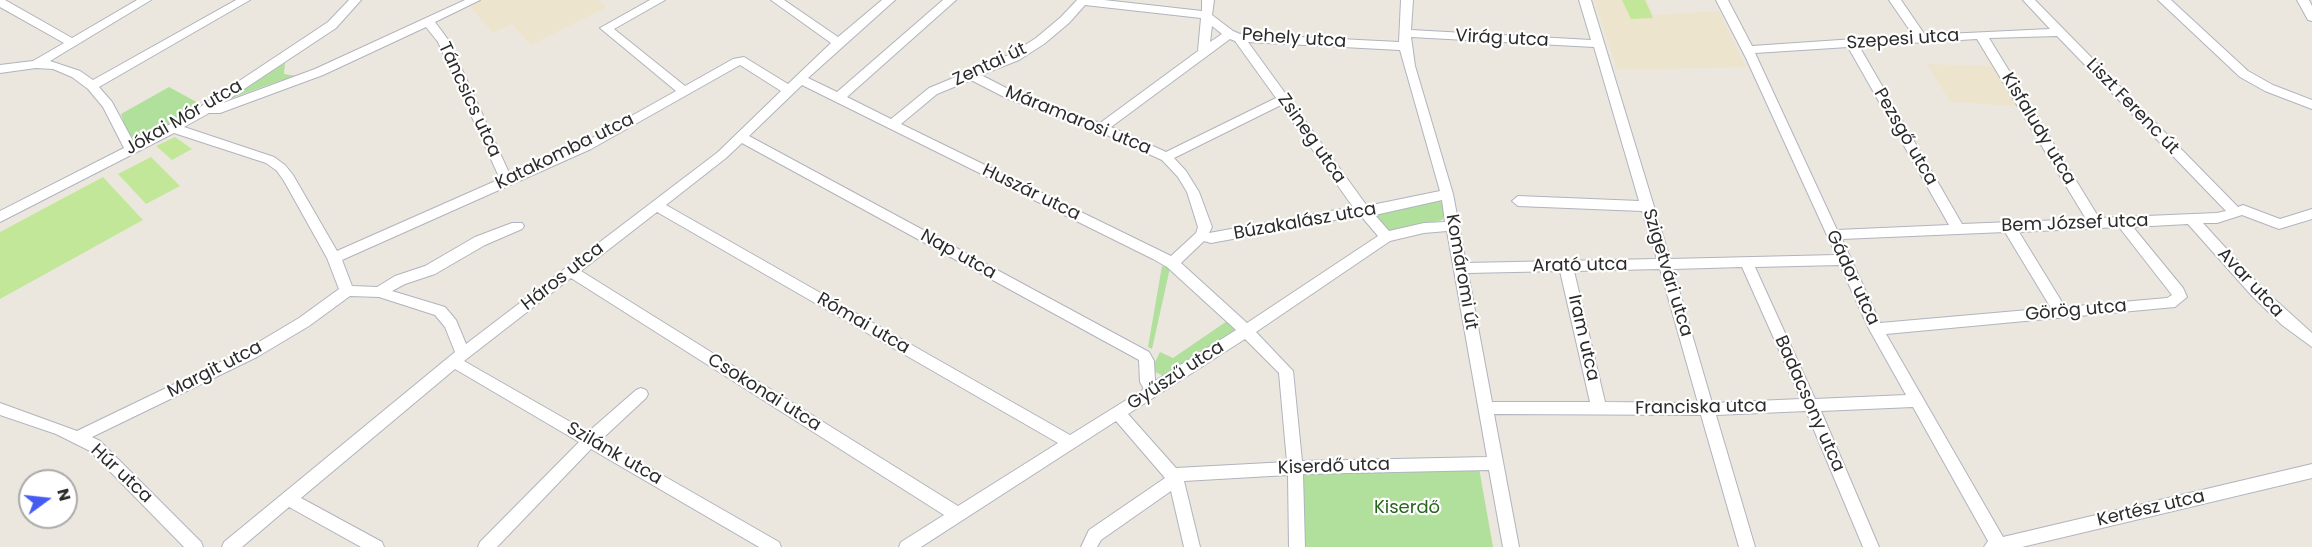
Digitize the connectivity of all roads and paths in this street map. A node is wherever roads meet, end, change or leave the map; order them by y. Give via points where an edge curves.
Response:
1 (145, 0) edge
2 (244, 0) edge
3 (355, 0) edge
4 (474, 0) edge
5 (659, 0) edge
6 (777, 0) edge
7 (889, 0) edge
8 (950, 0) edge
9 (1208, 0) edge
10 (1407, 0) edge
11 (1585, 0) edge
12 (1722, 0) edge
13 (1895, 0) edge
14 (2028, 0) edge
15 (2164, 0) edge
16 (2303, 0) edge
17 (1082, 1) edge
18 (0, 2) edge
19 (1206, 15) junction
20 (2312, 17) edge
21 (428, 21) junction
22 (2059, 32) junction
23 (1980, 35) junction
24 (1234, 36) junction
25 (1921, 39) junction
26 (1405, 40) junction
27 (73, 42) junction
28 (838, 42) junction
29 (1599, 44) junction
30 (1852, 44) junction
31 (1748, 50) junction
32 (1204, 51) junction
33 (36, 64) junction
34 (0, 69) edge
35 (973, 76) junction
36 (800, 79) junction
37 (92, 86) junction
38 (789, 90) junction
39 (683, 91) junction
40 (838, 98) junction
41 (1283, 99) junction
42 (2312, 105) edge
43 (208, 108) junction
44 (892, 124) junction
45 (173, 128) junction
46 (1102, 128) junction
47 (740, 137) junction
48 (131, 150) junction
49 (1166, 157) junction
50 (507, 182) junction
51 (1447, 194) junction
52 (1518, 201) dead end
53 (656, 205) junction
54 (1647, 206) junction
55 (1364, 211) junction
56 (2236, 213) junction
57 (2312, 214) edge
58 (0, 217) edge
59 (2192, 220) junction
60 (2122, 222) junction
61 (2096, 224) junction
62 (517, 226) dead end
63 (1453, 226) junction
64 (2009, 227) junction
65 (1958, 229) junction
66 (1832, 235) junction
67 (1202, 236) junction
68 (1386, 237) junction
69 (334, 258) junction
70 (1843, 260) junction
71 (1746, 262) junction
72 (1172, 263) junction
73 (1665, 264) junction
74 (1566, 267) junction
75 (1461, 268) junction
76 (570, 272) junction
77 (347, 291) junction
78 (379, 292) junction
79 (2061, 312) junction
80 (1875, 329) junction
81 (1246, 331) junction
82 (2312, 342) edge
83 (458, 358) junction
84 (1154, 390) junction
85 (641, 393) dead end
86 (1916, 401) junction
87 (1811, 405) junction
88 (1485, 408) junction
89 (1599, 408) junction
90 (0, 409) edge
91 (1707, 409) junction
92 (1118, 413) junction
93 (78, 437) junction
94 (590, 440) junction
95 (1071, 443) junction
96 (1495, 462) junction
97 (1295, 468) junction
98 (2312, 471) edge
99 (1174, 477) junction
100 (289, 499) junction
101 (958, 514) junction
102 (1996, 546) edge
103 (195, 547) edge
104 (230, 547) edge
105 (376, 547) edge
106 (486, 547) edge
107 (773, 547) edge
108 (907, 547) edge
109 (1089, 547) edge
110 (1192, 547) edge
111 (1297, 547) edge
112 (1511, 547) edge
113 (1747, 547) edge
114 (1871, 547) edge

1 - 27 street
2 - 37 street
3 - 43 street, Jókai Mór utca via 332,25
4 - 21 street
5 - 39 street via 606,28
6 - 28 street
7 - 28 street, Háros utca
8 - 40 street
9 - 19 street
10 - 26 street, Komáromi út
11 - 29 street, Szigetvári utca
12 - 31 street, Gádor utca
13 - 25 street
14 - 22 street, Liszt Ferenc út
15 - 42 street via 2244,74
16 - 20 street
17 - 19 street
17 - 35 street, Zentai út via 1040,41
18 - 27 street
19 - 24 street, Pehely utca
19 - 32 street
21 - 43 street via 305,78 216,110
21 - 50 street, Táncsics utca via 451,58
22 - 23 street, Szepesi utca
22 - 56 street, Liszt Ferenc út
23 - 25 street, Szepesi utca
23 - 61 street, Kisfaludy utca
24 - 26 street, Pehely utca
24 - 32 street
24 - 41 street, Zsineg utca
25 - 30 street, Szepesi utca
26 - 29 street, Virág utca
26 - 51 street, Komáromi út
27 - 33 street
28 - 36 street, Háros utca
29 - 54 street, Szigetvári utca
30 - 31 street, Szepesi utca
30 - 65 street, Pezsgő utca
31 - 66 street, Gádor utca
32 - 46 street
33 - 34 street
33 - 37 street via 67,69
35 - 44 street, Zentai út via 933,91
35 - 46 street, Máramarosi utca via 1012,96
36 - 38 street, Háros utca
36 - 40 street, Huszár utca
37 - 48 street via 108,105
38 - 39 street, Katakomba utca via 744,61
38 - 47 street, Háros utca
39 - 50 street, Katakomba utca via 587,146
40 - 44 street, Huszár utca
41 - 49 street
41 - 55 street, Zsineg utca
43 - 45 street, Jókai Mór utca
44 - 72 street, Huszár utca
45 - 48 street, Jókai Mór utca
45 - 69 street via 270,160 281,168
46 - 49 street, Máramarosi utca
47 - 53 street, Háros utca via 691,181
47 - 84 street, Nap utca via 1144,356 1147,382
48 - 58 street, Jókai Mór utca
49 - 67 street, Máramarosi utca via 1193,192 1205,227
50 - 69 street, Katakomba utca
51 - 55 street, Búzakalász utca
51 - 63 street, Komáromi út
52 - 54 street
53 - 76 street, Háros utca
53 - 95 street, Római utca
54 - 73 street, Szigetvári utca
55 - 67 street, Búzakalász utca via 1211,238
55 - 68 street, Zsineg utca
56 - 57 street, Bem József utca via 2246,210 2279,224
56 - 59 street, Bem József utca
59 - 60 street, Bem József utca
59 - 82 street, Avar utca via 2257,292
60 - 61 street, Bem József utca
60 - 79 street, Görög utca via 2180,297 2170,303
61 - 64 street, Bem József utca
62 - 78 street
63 - 68 street, Gyűszű utca
63 - 75 street, Komáromi út
64 - 65 street, Bem József utca
64 - 79 street
65 - 66 street, Bem József utca
66 - 70 street, Gádor utca
67 - 72 street
68 - 81 street, Gyűszű utca
69 - 77 street
70 - 71 street, Arató utca
70 - 80 street, Gádor utca
71 - 73 street, Arató utca
71 - 87 street, Badacsony utca
72 - 81 street, Huszár utca
73 - 74 street, Arató utca
73 - 91 street, Szigetvári utca
74 - 75 street, Arató utca
74 - 89 street, Iram utca
75 - 88 street, Komáromi út
76 - 83 street, Háros utca
76 - 101 street, Csokonai utca
77 - 78 street
77 - 93 street, Margit utca via 252,353
78 - 83 street via 440,311 451,324
79 - 80 street, Görög utca
80 - 86 street, Gádor utca
81 - 84 street, Gyűszű utca
81 - 97 street, Huszár utca via 1286,371
83 - 94 street, Szilánk utca
83 - 100 street, Háros utca
84 - 92 street, Gyűszű utca
85 - 94 street
86 - 87 street, Franciska utca
86 - 102 street, Gádor utca
87 - 91 street, Franciska utca
87 - 114 street, Badacsony utca
88 - 89 street, Franciska utca
88 - 96 street, Komáromi út
89 - 91 street, Franciska utca
90 - 93 street, Húr utca
91 - 113 street, Szigetvári utca
92 - 95 street, Gyűszű utca
92 - 99 street
93 - 103 street, Húr utca via 107,457
94 - 106 street
94 - 107 street, Szilánk utca
95 - 101 street, Gyűszű utca
96 - 97 street, Kiserdő utca
96 - 112 street, Komáromi út
97 - 99 street, Kiserdő utca
97 - 111 street, Huszár utca
98 - 102 street, Kertész utca
99 - 109 street via 1095,535
99 - 110 street
100 - 104 street, Háros utca
100 - 105 street
101 - 108 street, Gyűszű utca

